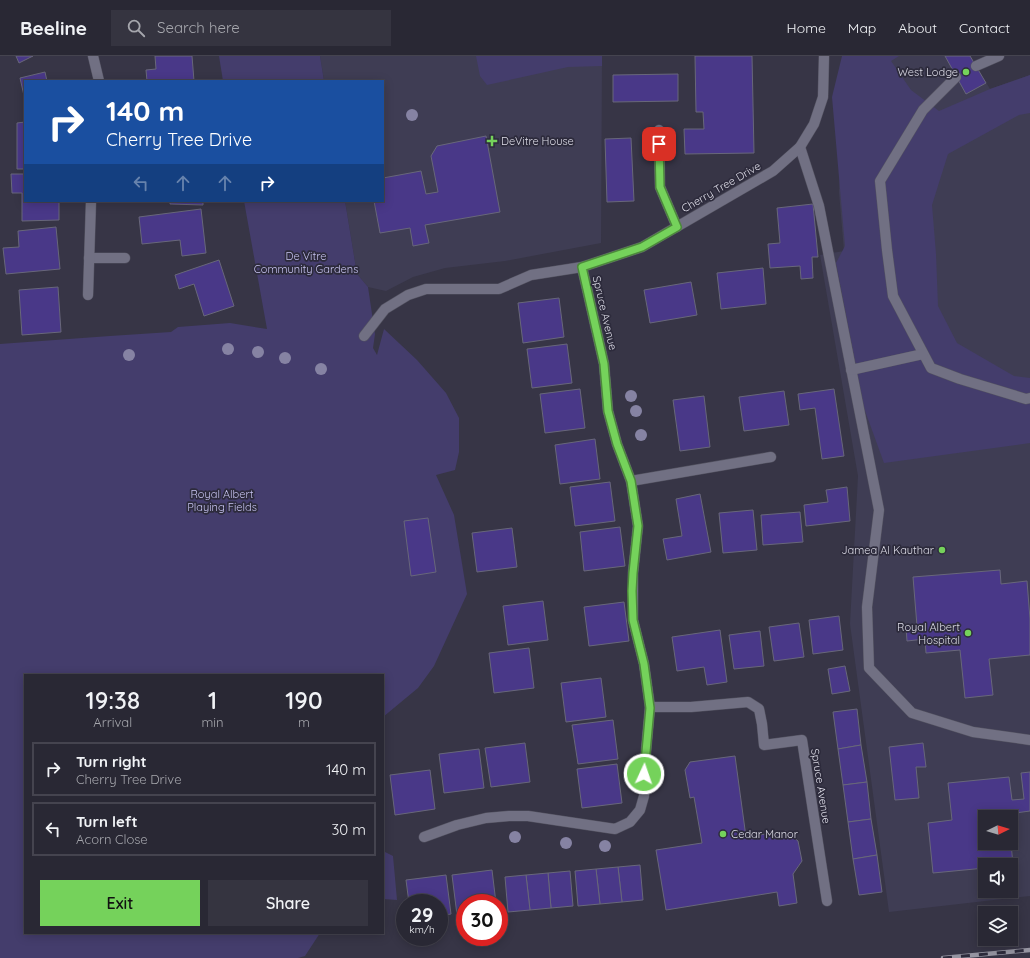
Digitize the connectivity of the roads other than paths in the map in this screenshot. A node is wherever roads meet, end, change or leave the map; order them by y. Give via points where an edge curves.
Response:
1 (93, 56) edge
2 (824, 56) edge
3 (999, 56) edge
4 (976, 66) dead end
5 (956, 77) dead end
6 (99, 80) edge
7 (659, 130) dead end
8 (800, 148) junction
9 (91, 202) edge
10 (677, 227) junction
11 (90, 258) junction
12 (125, 258) dead end
13 (582, 267) junction
14 (88, 295) dead end
15 (364, 336) dead end
16 (923, 354) junction
17 (852, 370) junction
18 (1030, 398) edge
19 (771, 457) dead end
20 (631, 481) junction
21 (650, 708) junction
22 (1030, 740) edge
23 (424, 837) dead end
24 (827, 901) dead end

1 - 6 street
2 - 8 street, Cherry Tree Drive via 824,97 814,124
3 - 4 street
5 - 16 street via 924,110 880,181 893,296
7 - 10 street via 660,187
8 - 10 street, Cherry Tree Drive via 773,171
8 - 17 street via 820,206
9 - 11 street
10 - 13 street, Cherry Tree Drive via 642,247
11 - 12 street
11 - 14 street
13 - 15 street, Cherry Tree Drive via 531,275 499,289 426,289 408,294 385,309
13 - 20 street, Spruce Avenue via 604,364 608,411
16 - 17 street
16 - 18 street via 930,368 1026,399
17 - 22 street via 879,510 867,607 869,668 912,713 973,732
19 - 20 street
20 - 21 street, Spruce Avenue via 638,526 633,573 633,620 644,664
21 - 23 street, Spruce Avenue via 644,796 640,810 630,822 615,829 528,816 510,816 486,818 457,825
21 - 24 street, Spruce Avenue via 748,702 758,709 764,745 802,740

